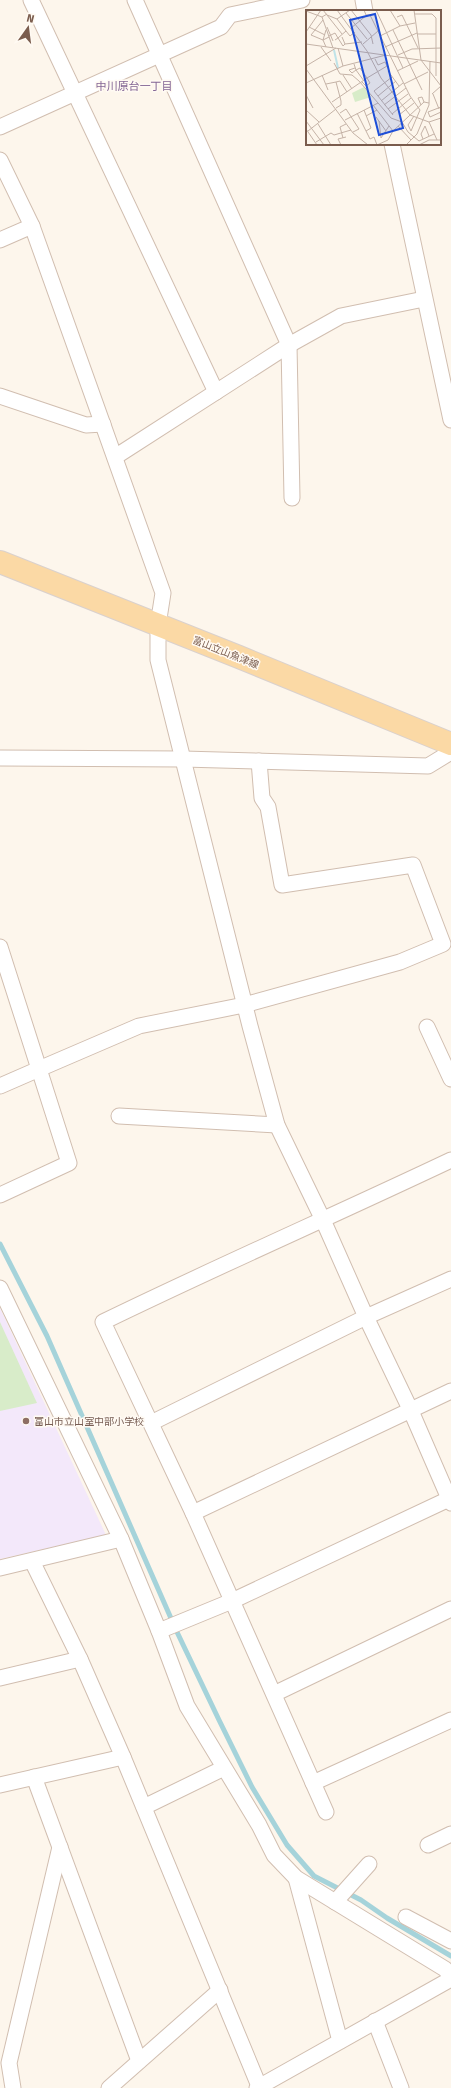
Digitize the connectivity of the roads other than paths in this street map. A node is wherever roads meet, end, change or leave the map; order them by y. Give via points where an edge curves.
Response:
1 (31, 0) edge
2 (135, 0) edge
3 (302, 0) edge
4 (363, 0) edge
5 (365, 10) edge
6 (160, 56) junction
7 (75, 94) junction
8 (0, 127) edge
9 (392, 145) edge
10 (0, 160) edge
11 (32, 226) junction
12 (0, 240) edge
13 (424, 299) junction
14 (289, 345) junction
15 (216, 392) junction
16 (448, 392) edge
17 (0, 396) edge
18 (451, 420) edge
19 (103, 424) junction
20 (115, 457) junction
21 (292, 498) dead end
22 (0, 562) edge
23 (158, 625) junction
24 (451, 744) edge
25 (451, 752) edge
26 (0, 758) edge
27 (183, 759) junction
28 (259, 762) junction
29 (0, 948) edge
30 (244, 1005) junction
31 (427, 1027) dead end
32 (39, 1069) junction
33 (451, 1079) edge
34 (0, 1086) edge
35 (119, 1116) dead end
36 (277, 1125) junction
37 (451, 1160) edge
38 (0, 1195) edge
39 (323, 1220) junction
40 (451, 1279) edge
41 (0, 1288) edge
42 (366, 1317) junction
43 (451, 1392) edge
44 (411, 1411) junction
45 (151, 1423) junction
46 (450, 1500) edge
47 (193, 1513) junction
48 (121, 1539) junction
49 (32, 1561) junction
50 (0, 1568) edge
51 (232, 1601) junction
52 (451, 1608) edge
53 (162, 1630) junction
54 (80, 1659) junction
55 (0, 1678) edge
56 (274, 1694) junction
57 (451, 1720) edge
58 (123, 1757) junction
59 (224, 1768) junction
60 (34, 1777) junction
61 (313, 1783) junction
62 (0, 1785) edge
63 (144, 1807) junction
64 (326, 1812) dead end
65 (451, 1834) edge
66 (428, 1845) dead end
67 (60, 1847) junction
68 (369, 1864) dead end
69 (296, 1878) junction
70 (337, 1901) junction
71 (406, 1917) dead end
72 (451, 1942) edge
73 (451, 1976) edge
74 (451, 1979) edge
75 (220, 1990) junction
76 (375, 2021) junction
77 (340, 2041) junction
78 (139, 2061) junction
79 (258, 2087) edge
80 (13, 2088) edge
81 (109, 2088) edge
82 (401, 2088) edge

1 - 7 street
2 - 6 street
3 - 6 street via 230,15 220,27
4 - 5 street
6 - 7 street
6 - 14 street
7 - 8 street
7 - 15 street
9 - 13 street
10 - 11 street
11 - 12 street
11 - 19 street
13 - 14 street via 341,316
13 - 16 street
14 - 15 street
14 - 21 street
15 - 20 street
16 - 18 street
17 - 19 street via 86,424
19 - 20 street
20 - 23 street via 163,593
22 - 23 main road, 富山立山魚津線
23 - 24 main road, 富山立山魚津線
23 - 27 street via 158,660
25 - 28 street via 428,766
26 - 27 street
27 - 28 street
27 - 30 street
28 - 30 street via 262,798 268,807 282,885 413,865 443,944 400,962
29 - 32 street
30 - 32 street via 139,1026
30 - 36 street
31 - 33 street
32 - 34 street
32 - 38 street via 69,1163
35 - 36 street
36 - 39 street
37 - 39 street
39 - 42 street
39 - 45 street via 214,1268 103,1322
40 - 42 street
41 - 48 street
42 - 44 street
42 - 45 street
43 - 44 street
44 - 46 street
44 - 47 street
45 - 47 street
46 - 51 street
47 - 51 street
48 - 49 street
48 - 53 street
49 - 50 street
49 - 54 street
51 - 53 street
51 - 56 street
52 - 56 street
53 - 59 street via 187,1706
54 - 55 street
54 - 58 street
56 - 61 street
57 - 61 street
58 - 60 street
58 - 63 street
59 - 63 street
59 - 69 street via 274,1855
60 - 62 street
60 - 67 street
61 - 64 street
63 - 75 street
65 - 66 street
67 - 78 street
67 - 80 street via 9,2063
68 - 70 street
69 - 70 street
69 - 77 street
70 - 73 street via 445,1969
71 - 72 street
74 - 76 street
75 - 78 street
75 - 79 street
76 - 77 street
76 - 82 street
77 - 79 street
78 - 81 street

